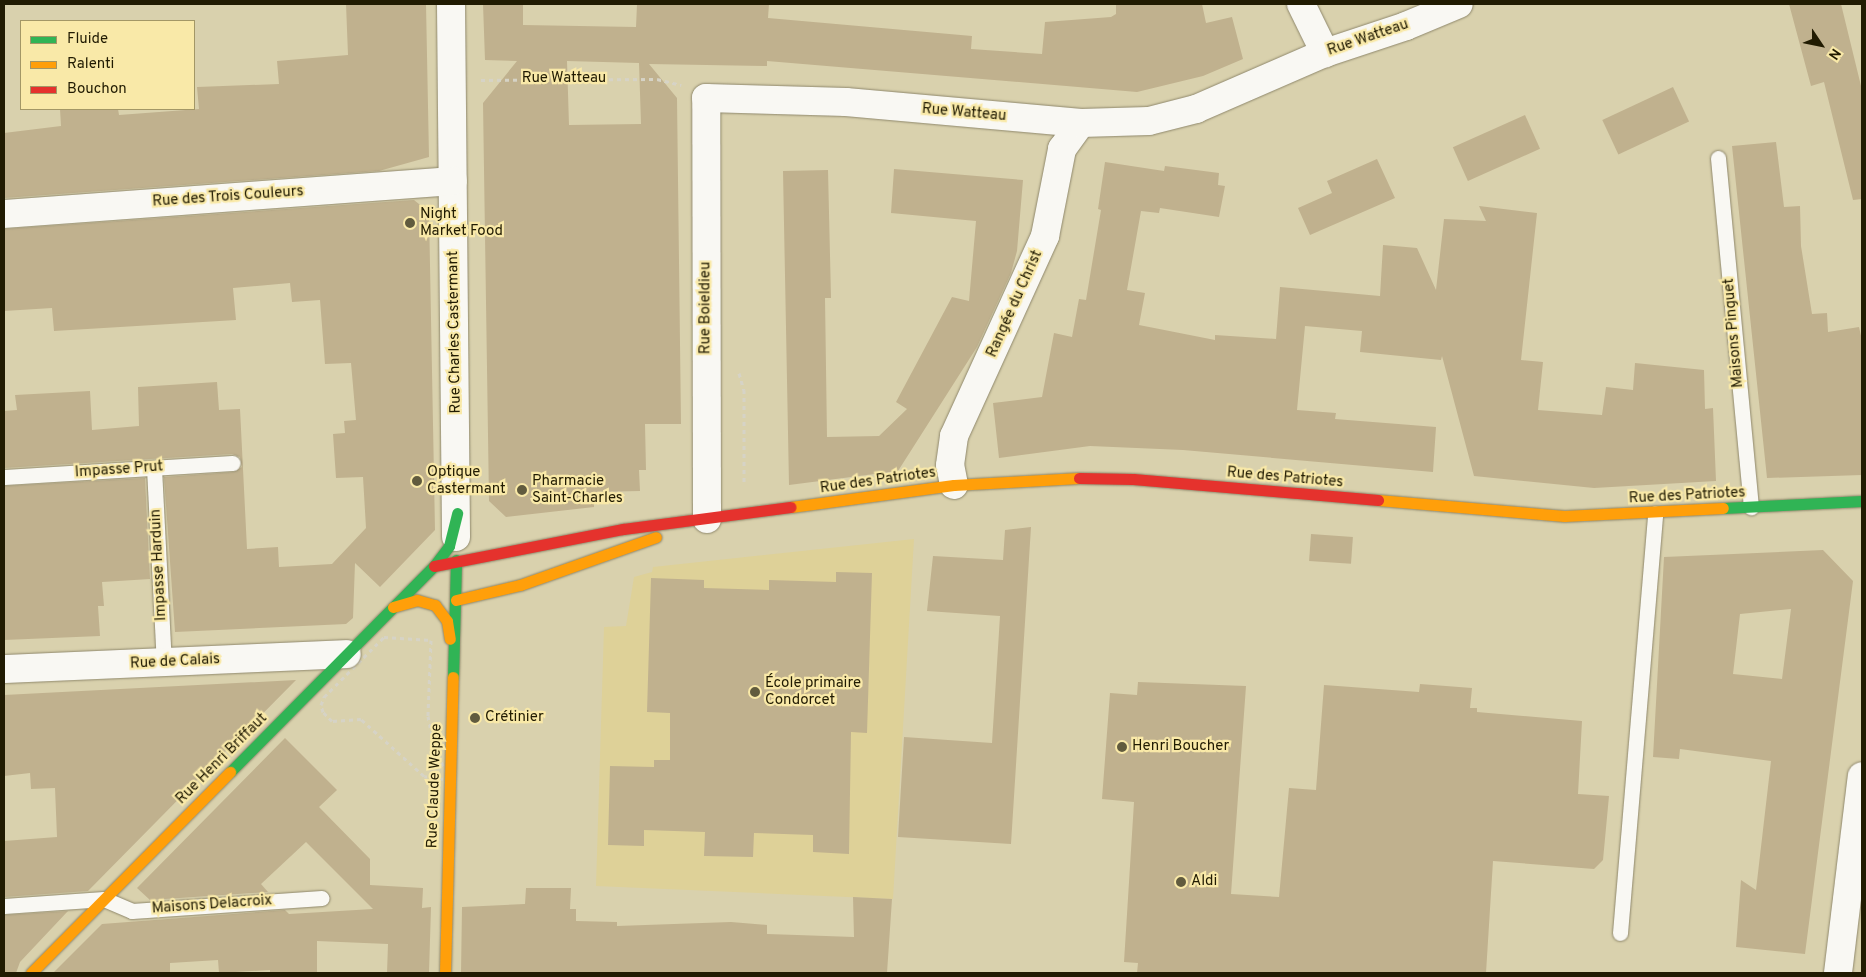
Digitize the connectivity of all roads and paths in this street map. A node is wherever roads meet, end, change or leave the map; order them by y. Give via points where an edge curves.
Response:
1 (451, 4) edge
2 (1301, 4) edge
3 (1460, 4) edge
4 (1325, 53) junction
5 (451, 80) junction
6 (706, 98) junction
7 (1080, 123) junction
8 (1718, 158) dead end
9 (453, 181) junction
10 (4, 214) edge
11 (738, 371) dead end
12 (233, 463) dead end
13 (154, 468) junction
14 (4, 477) edge
15 (954, 486) junction
16 (1862, 501) edge
17 (1751, 507) junction
18 (1655, 513) junction
19 (744, 514) junction
20 (707, 519) junction
21 (445, 563) junction
22 (456, 600) junction
23 (393, 607) junction
24 (347, 654) junction
25 (164, 663) junction
26 (454, 665) junction
27 (4, 669) edge
28 (1862, 776) edge
29 (451, 780) junction
30 (322, 898) dead end
31 (104, 899) junction
32 (4, 906) edge
33 (1620, 933) dead end
34 (31, 973) edge
35 (445, 973) edge
36 (1838, 973) edge

1 - 5 street, Rue Charles Castermant
2 - 4 street
3 - 4 street, Rue Watteau
4 - 7 street, Rue Watteau via 1222,99 1172,116
5 - 6 path, Rue Watteau via 657,79 682,85
5 - 9 street, Rue Charles Castermant
6 - 7 street, Rue Watteau via 846,102
6 - 20 street, Rue Boieldieu
7 - 15 street, Rangée du Christ via 1062,149 1051,217 1042,244 954,436 950,465
8 - 17 lane, Maisons Pinguet
9 - 10 street, Rue des Trois Couleurs
9 - 21 street, Rue Charles Castermant via 457,513
11 - 19 path via 744,390
12 - 13 lane, Impasse Prut
13 - 14 lane, Impasse Prut
13 - 25 lane, Impasse Harduin
15 - 18 street, Rue des Patriotes via 1103,478 1504,512 1590,516
15 - 19 street, Rue des Patriotes
16 - 17 street, Rue des Patriotes
17 - 18 street, Rue des Patriotes
18 - 33 lane
19 - 20 street, Rue des Patriotes
20 - 21 street, Rue des Patriotes via 623,529
20 - 22 street, Rue des Patriotes via 520,585
21 - 22 street, Rue Charles Castermant
21 - 23 street, Rue Henri Briffaut
22 - 26 street, Rue Claude Weppe
23 - 24 street, Rue Henri Briffaut
23 - 26 street via 417,600 435,605 447,621
24 - 25 street, Rue de Calais
24 - 31 street, Rue Henri Briffaut
25 - 27 street, Rue de Calais
26 - 29 street, Rue Claude Weppe
28 - 36 street
29 - 29 path via 434,748 428,716 431,640 384,637 324,697 323,712 332,721 361,719 424,776
29 - 35 street, Rue Claude Weppe
30 - 31 lane, Maisons Delacroix via 132,911
31 - 32 lane
31 - 34 street, Rue Henri Briffaut

